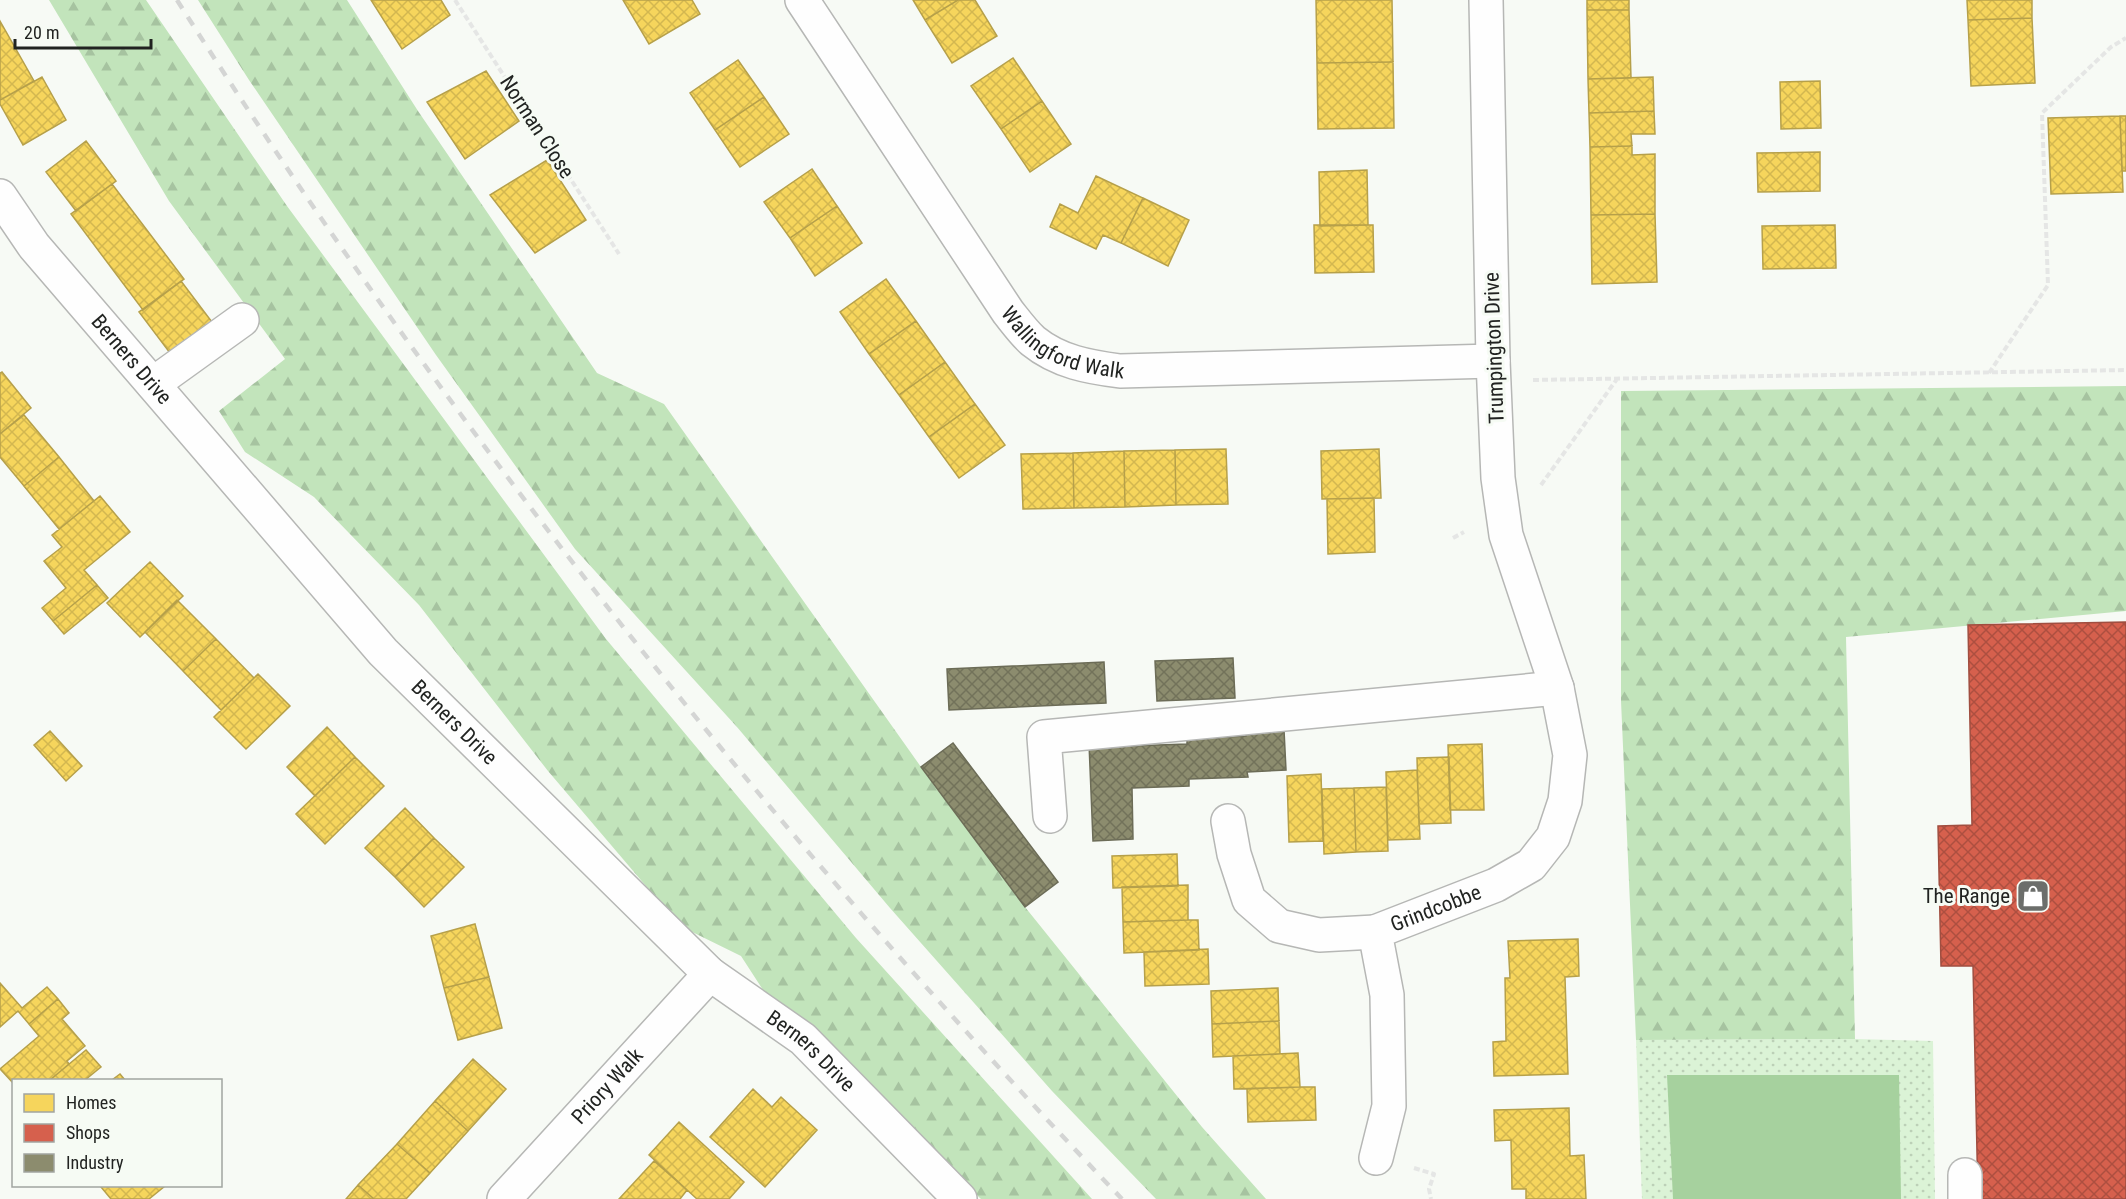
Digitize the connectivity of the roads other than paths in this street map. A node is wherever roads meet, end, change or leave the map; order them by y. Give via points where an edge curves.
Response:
1 (802, 0) edge
2 (1486, 0) edge
3 (0, 196) edge
4 (242, 320) dead end
5 (1493, 372) junction
6 (153, 384) junction
7 (1557, 688) junction
8 (1050, 816) dead end
9 (1228, 821) dead end
10 (1375, 932) junction
11 (710, 974) junction
12 (1376, 1158) dead end
13 (504, 1199) edge
14 (960, 1199) edge

1 - 5 street, Wallingford Walk via 1008,312 1032,340 1055,356 1120,371
2 - 5 street, Trumpington Drive
3 - 6 street, Berners Drive via 34,246
4 - 6 street
5 - 7 street, Trumpington Drive via 1498,478 1506,534
6 - 11 street, Berners Drive via 383,652
7 - 8 street via 1044,736
7 - 10 street, Grindcobbe via 1570,755 1565,801 1553,837 1531,865 1496,885
9 - 10 street via 1249,900 1279,926 1319,935
10 - 12 street, Grindcobbe via 1387,995 1389,1106
11 - 13 street, Priory Walk
11 - 14 street, Berners Drive via 803,1039

